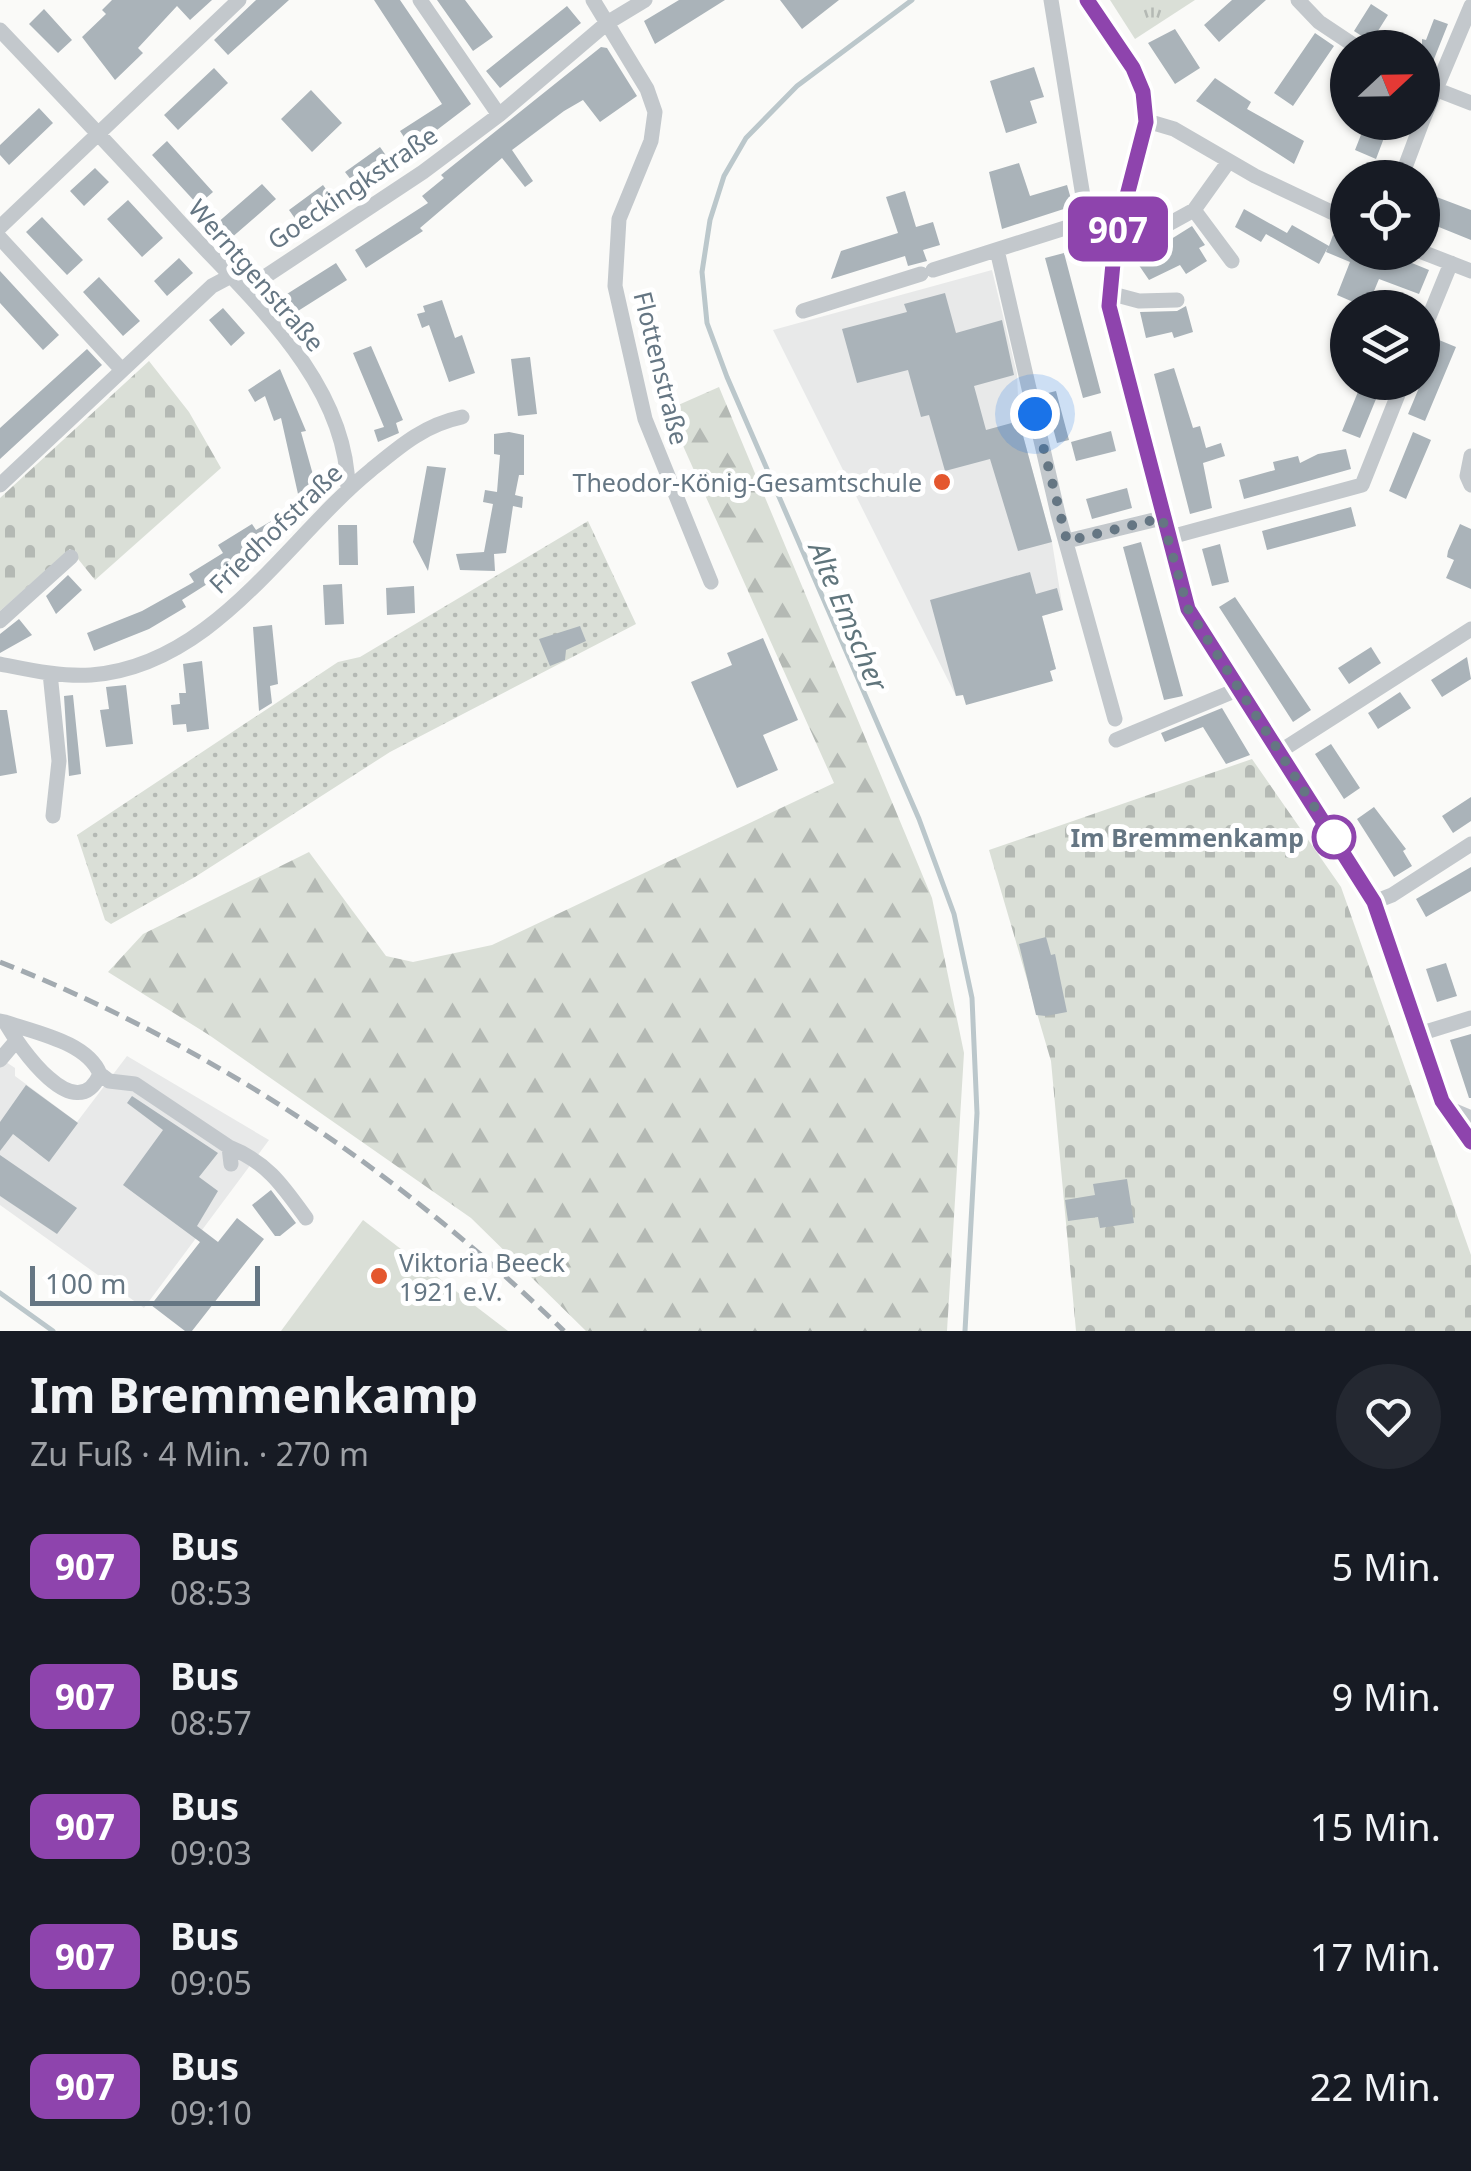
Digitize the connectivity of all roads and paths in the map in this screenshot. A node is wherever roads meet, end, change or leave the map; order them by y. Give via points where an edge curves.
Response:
1 (239, 0) edge
2 (420, 0) edge
3 (594, 0) edge
4 (645, 0) edge
5 (1051, 0) edge
6 (1087, 0) edge
7 (1298, 0) edge
8 (1471, 6) edge
9 (607, 23) junction
10 (0, 30) edge
11 (1331, 30) edge
12 (1440, 66) edge
13 (1440, 91) edge
14 (1471, 104) edge
15 (499, 115) junction
16 (1146, 122) junction
17 (97, 132) junction
18 (1229, 161) junction
19 (1194, 210) junction
20 (1330, 211) edge
21 (1087, 221) junction
22 (0, 226) edge
23 (1118, 227) junction
24 (1145, 237) dead end
25 (0, 238) edge
26 (998, 250) junction
27 (1440, 259) edge
28 (1232, 261) dead end
29 (1451, 264) junction
30 (1471, 271) edge
31 (229, 277) junction
32 (1440, 291) edge
33 (1109, 293) junction
34 (1176, 300) dead end
35 (803, 311) dead end
36 (122, 369) junction
37 (1396, 400) edge
38 (462, 417) dead end
39 (1471, 456) edge
40 (0, 485) edge
41 (1471, 485) edge
42 (348, 489) junction
43 (1162, 518) junction
44 (1167, 538) junction
45 (1067, 541) junction
46 (71, 557) dead end
47 (711, 582) dead end
48 (0, 621) edge
49 (1471, 629) edge
50 (0, 664) edge
51 (50, 674) junction
52 (1239, 689) junction
53 (1115, 720) dead end
54 (1116, 740) dead end
55 (1279, 752) junction
56 (53, 816) dead end
57 (1471, 844) edge
58 (1374, 902) junction
59 (1471, 1018) edge
60 (2, 1021) edge
61 (1420, 1034) junction
62 (16, 1041) junction
63 (0, 1060) edge
64 (100, 1074) junction
65 (1445, 1107) junction
66 (1471, 1118) edge
67 (1471, 1142) edge
68 (306, 1218) dead end

1 - 17 street
2 - 15 street
3 - 9 street, Flottenstraße
4 - 9 street, Goeckingkstraße
5 - 21 street
6 - 16 street via 1133,68
7 - 11 street
8 - 12 street
9 - 15 street, Goeckingkstraße
9 - 47 street, Flottenstraße via 655,112 616,240 619,318 656,451
10 - 17 street, Werntgenstraße
13 - 14 street
15 - 31 street, Goeckingkstraße via 262,278
16 - 18 street via 1174,129
16 - 23 street
17 - 22 street
17 - 31 street, Werntgenstraße
18 - 19 street
18 - 20 street
19 - 24 street
19 - 28 street
21 - 23 street
21 - 26 street
23 - 33 street
25 - 36 street
26 - 35 street
26 - 45 street
27 - 29 street
29 - 30 street
29 - 32 street
31 - 36 street, Goeckingkstraße
31 - 42 street, Werntgenstraße via 315,382 340,439
33 - 34 street
33 - 43 street
36 - 40 street, Goeckingkstraße
37 - 44 street via 1362,486
38 - 42 street, Friedhofstraße via 429,425
39 - 41 street
42 - 51 street, Friedhofstraße via 258,587 200,632 120,668
43 - 44 street
43 - 45 street
44 - 52 street via 1188,609
45 - 53 street
46 - 48 street
49 - 55 street
50 - 51 street, Friedhofstraße
51 - 56 street via 59,761
52 - 54 street
52 - 55 street
55 - 58 street
57 - 58 street
58 - 61 street
59 - 61 street
60 - 62 street
60 - 64 street via 85,1053
61 - 65 street
62 - 63 street
62 - 64 street via 27,1060 71,1092 83,1094
64 - 68 street via 134,1084 230,1155 256,1158
65 - 66 street
65 - 67 street

